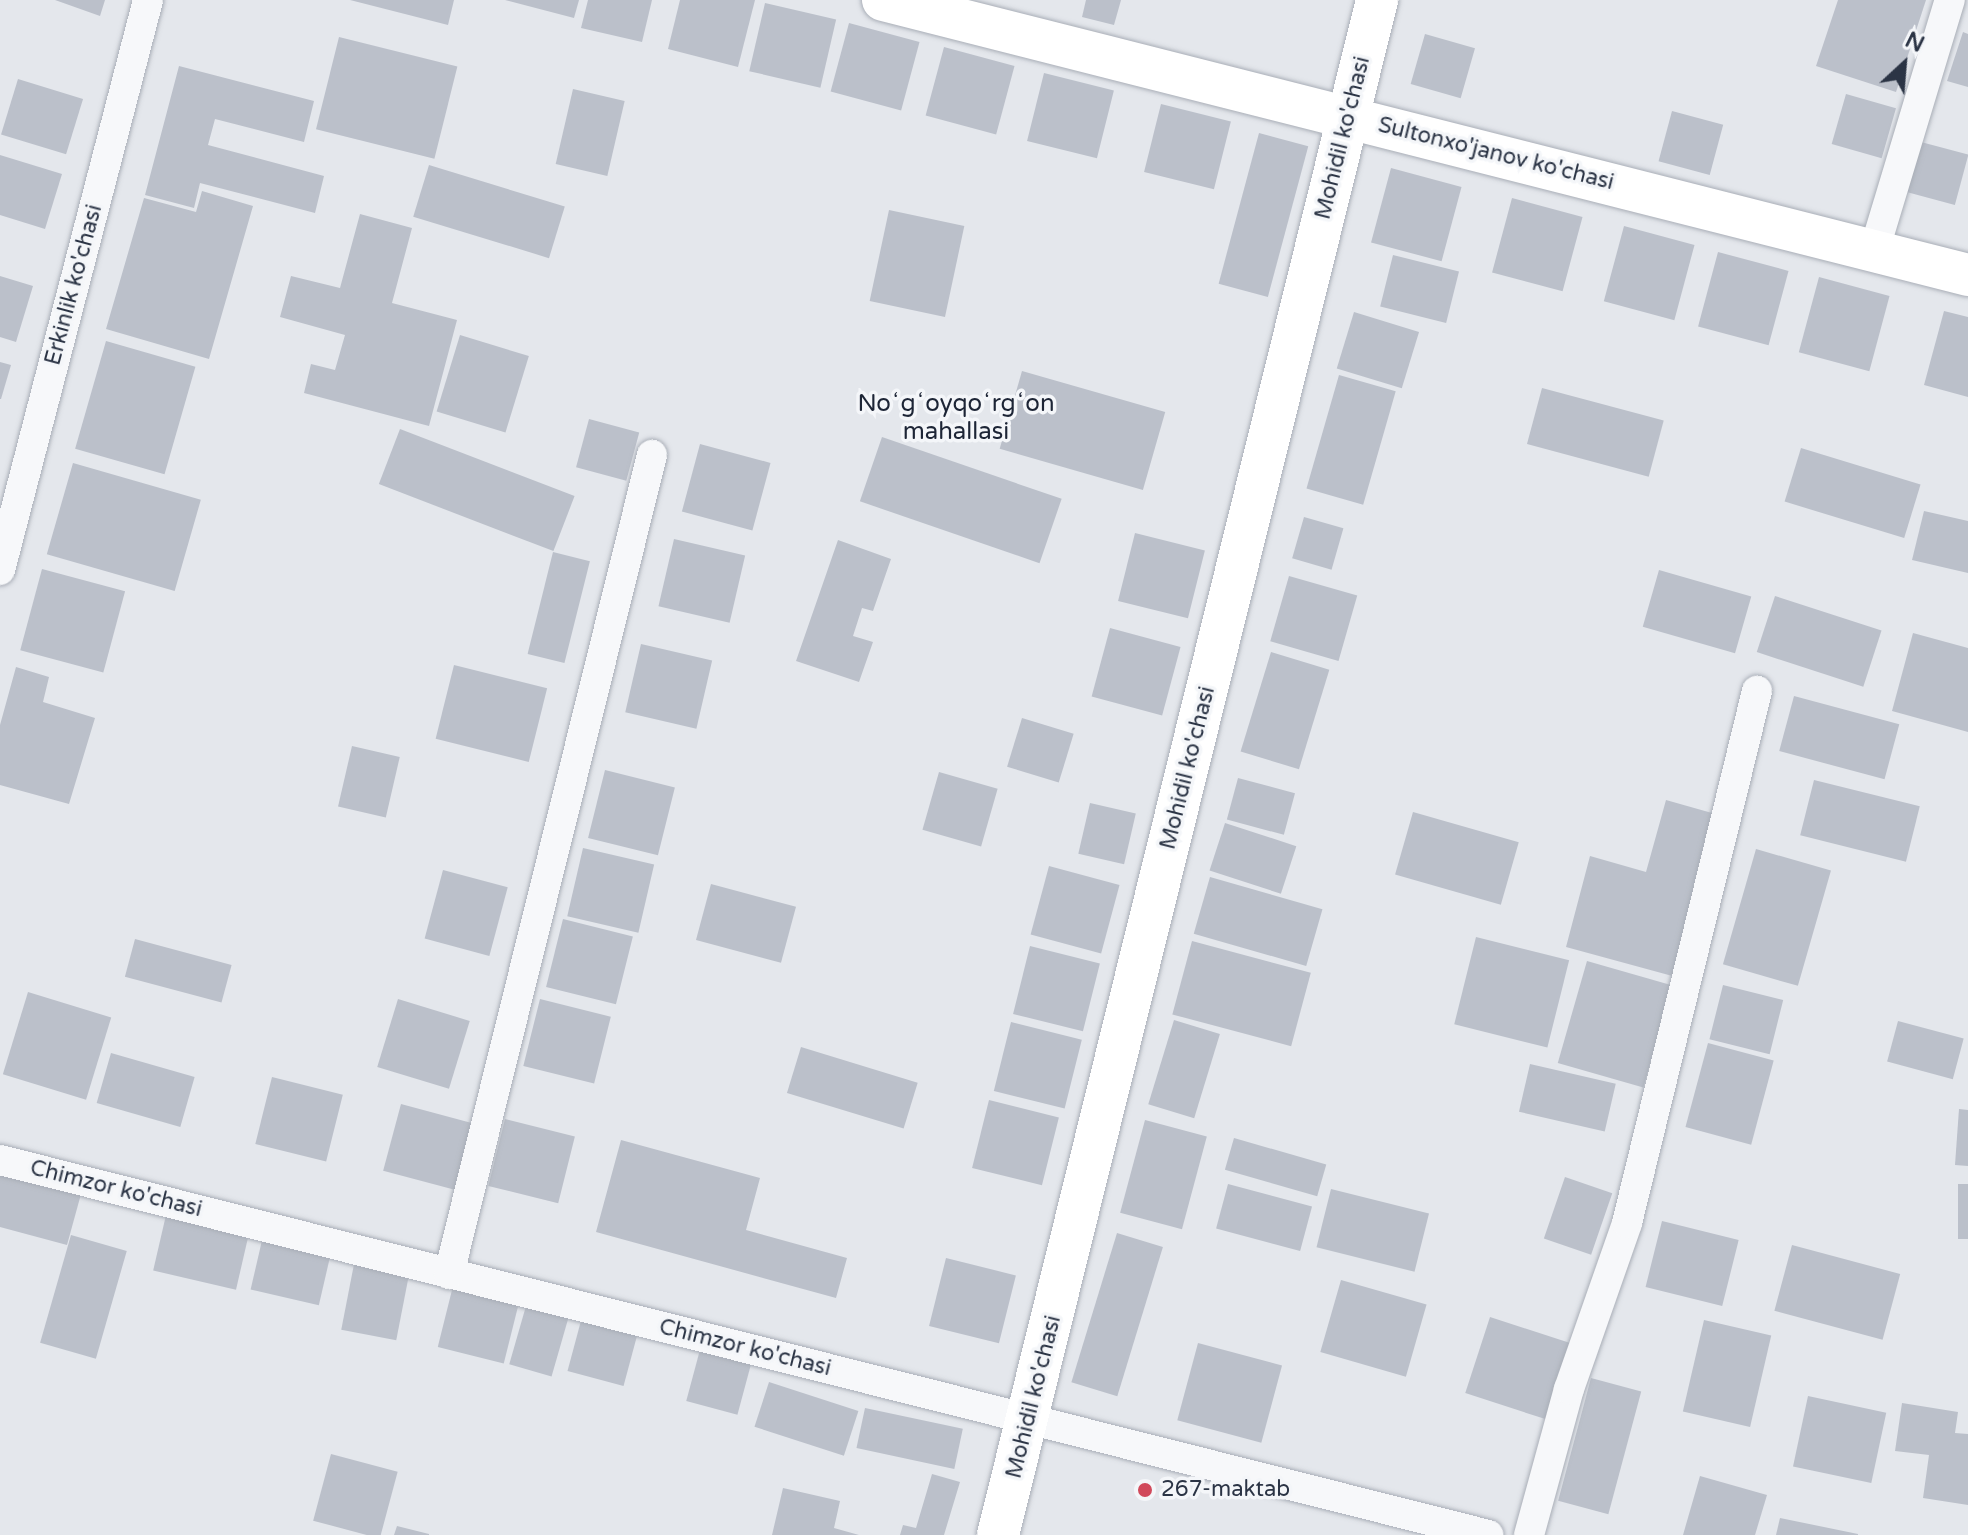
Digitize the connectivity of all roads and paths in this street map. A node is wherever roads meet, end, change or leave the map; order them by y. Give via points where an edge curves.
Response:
1 (148, 0) edge
2 (883, 0) edge
3 (1377, 0) edge
4 (1950, 0) edge
5 (1348, 116) junction
6 (1874, 251) junction
7 (1968, 275) edge
8 (652, 455) dead end
9 (0, 570) edge
10 (1757, 691) dead end
11 (0, 1160) edge
12 (449, 1274) junction
13 (1029, 1418) junction
14 (998, 1535) edge
15 (1489, 1535) edge
16 (1529, 1535) edge

1 - 9 street, Erkinlik ko'chasi
2 - 5 street, Sultonxo'janov ko'chasi
3 - 5 street, Mohidil ko'chasi
4 - 6 street
5 - 6 street, Sultonxo'janov ko'chasi
5 - 13 street, Mohidil ko'chasi
6 - 7 street, Sultonxo'janov ko'chasi
8 - 12 street
10 - 16 street via 1627,1223 1569,1389
11 - 12 street, Chimzor ko'chasi
12 - 13 street, Chimzor ko'chasi
13 - 14 street, Mohidil ko'chasi
13 - 15 street, Chimzor ko'chasi

